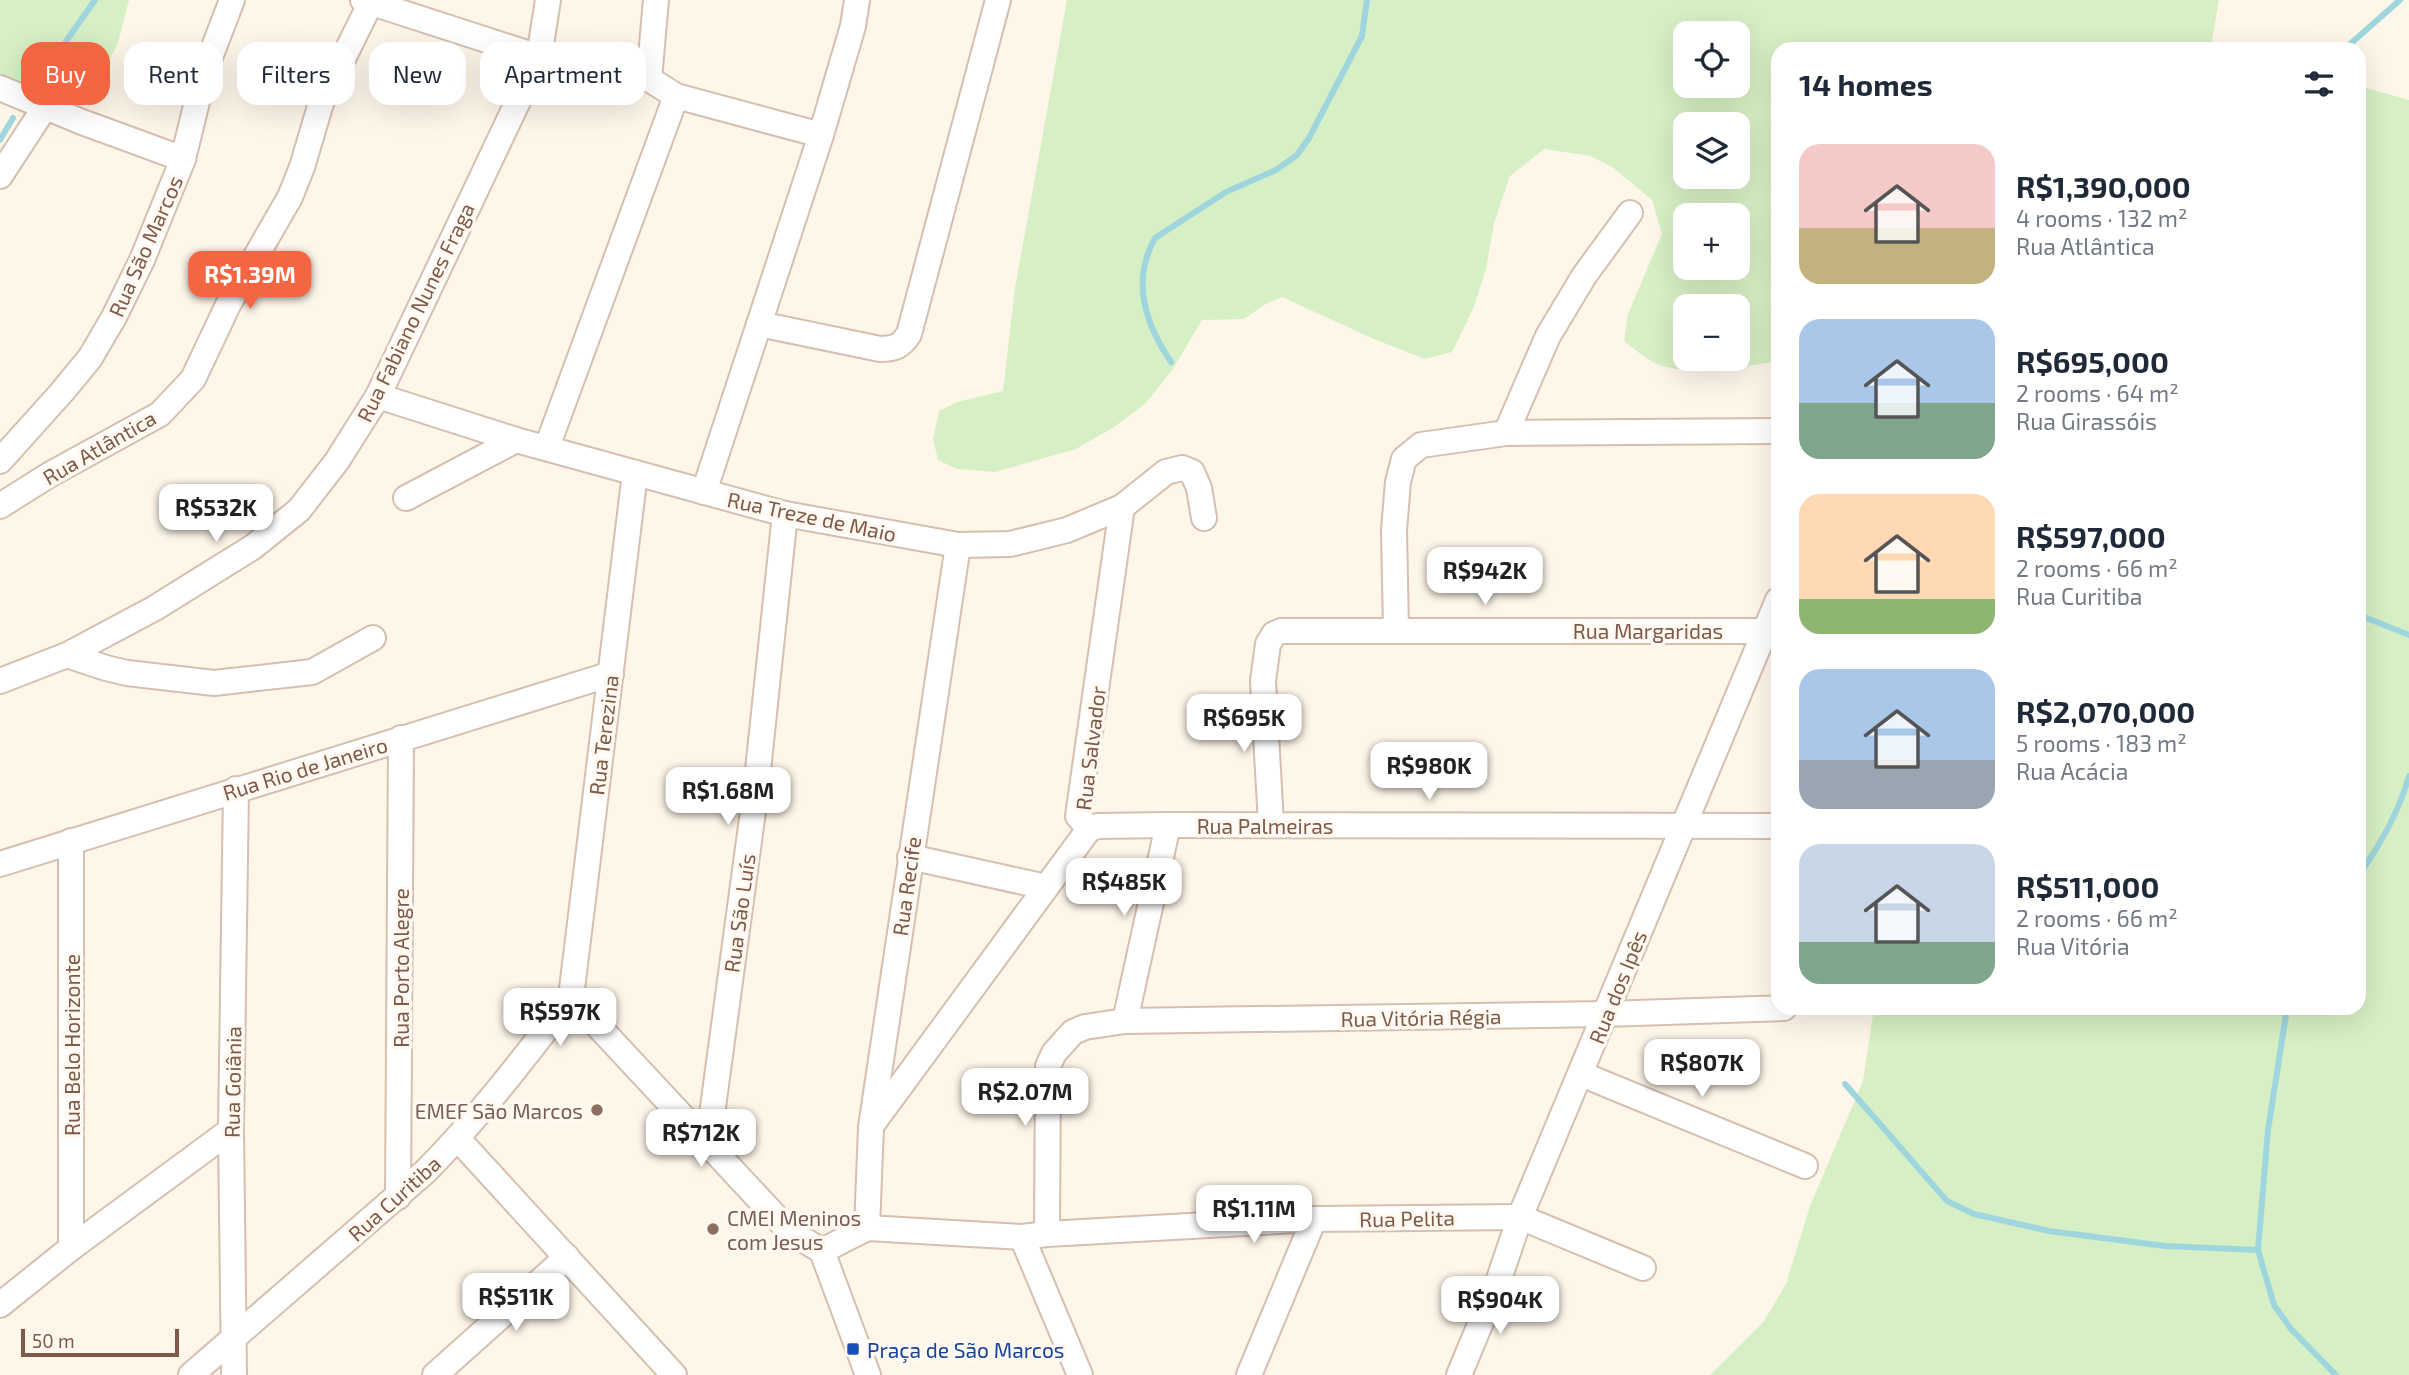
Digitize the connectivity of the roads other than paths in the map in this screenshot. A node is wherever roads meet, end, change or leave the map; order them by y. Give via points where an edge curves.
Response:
1 (232, 0) edge
2 (548, 0) edge
3 (656, 0) edge
4 (857, 0) edge
5 (998, 0) edge
6 (367, 1) edge
7 (493, 42) edge
8 (541, 42) edge
9 (646, 78) edge
10 (649, 79) junction
11 (0, 88) edge
12 (676, 96) junction
13 (516, 105) edge
14 (45, 107) junction
15 (821, 135) junction
16 (183, 159) junction
17 (0, 176) edge
18 (1630, 213) dead end
19 (759, 324) junction
20 (378, 396) junction
21 (1771, 431) edge
22 (1506, 433) junction
23 (516, 440) junction
24 (547, 447) junction
25 (0, 461) edge
26 (635, 473) junction
27 (704, 492) junction
28 (405, 498) dead end
29 (0, 506) edge
30 (1122, 507) junction
31 (785, 514) junction
32 (1205, 518) dead end
33 (958, 545) junction
34 (1396, 630) junction
35 (1771, 630) edge
36 (373, 638) dead end
37 (67, 655) junction
38 (611, 674) junction
39 (0, 681) edge
40 (401, 738) junction
41 (236, 789) junction
42 (1271, 824) junction
43 (1168, 825) junction
44 (1683, 826) junction
45 (1771, 826) edge
46 (1089, 829) junction
47 (71, 841) junction
48 (910, 857) junction
49 (0, 864) edge
50 (1046, 887) junction
51 (570, 997) junction
52 (1771, 1008) edge
53 (1605, 1014) junction
54 (1125, 1021) junction
55 (1581, 1074) junction
56 (871, 1127) junction
57 (231, 1130) junction
58 (458, 1139) junction
59 (708, 1144) junction
60 (1805, 1166) dead end
61 (398, 1197) junction
62 (1520, 1217) junction
63 (1314, 1219) junction
64 (867, 1228) junction
65 (1047, 1234) junction
66 (1022, 1237) junction
67 (71, 1248) junction
68 (822, 1251) junction
69 (567, 1257) junction
70 (1643, 1268) dead end
71 (0, 1305) edge
72 (234, 1336) junction
73 (667, 1372) edge
74 (1464, 1374) edge
75 (191, 1375) edge
76 (234, 1375) edge
77 (435, 1375) edge
78 (868, 1375) edge
79 (1080, 1375) edge
80 (1249, 1375) edge

1 - 16 street, Rua São Marcos via 204,73
2 - 8 street, Rua Fabiano Nunes Fraga
3 - 10 street
4 - 15 street
5 - 19 street via 909,334 901,346 880,349
6 - 7 street
6 - 29 street, Rua Atlântica via 321,103 290,197 192,379 160,414
9 - 10 street
10 - 12 street
11 - 14 street
12 - 15 street
12 - 24 street
13 - 20 street, Rua Fabiano Nunes Fraga
14 - 16 street
14 - 17 street
15 - 19 street
16 - 25 street, Rua São Marcos via 142,260 96,348
18 - 22 street via 1548,336
19 - 27 street
20 - 23 street, Rua Treze de Maio
20 - 37 street, Rua Fabiano Nunes Fraga via 299,510 204,579
21 - 22 street
22 - 34 street via 1421,445 1405,459 1394,530
23 - 24 street, Rua Treze de Maio
23 - 28 street
24 - 26 street, Rua Treze de Maio
26 - 27 street, Rua Treze de Maio
26 - 38 street, Rua Terezina
27 - 31 street, Rua Treze de Maio
30 - 32 street, Rua Treze de Maio via 1159,476 1182,468 1192,472
30 - 33 street, Rua Treze de Maio via 1038,539
30 - 46 street, Rua Salvador via 1079,816
31 - 33 street, Rua Treze de Maio
31 - 59 street, Rua São Luís via 756,789
33 - 48 street, Rua Recife
34 - 35 street, Rua Margaridas
34 - 42 street, Rua Margaridas via 1274,634 1268,644 1263,681
35 - 44 street, Rua dos Ipês
36 - 37 street via 312,672 214,683 127,673
37 - 39 street, Rua Fabiano Nunes Fraga
38 - 40 street, Rua Rio de Janeiro
38 - 51 street, Rua Terezina
40 - 41 street, Rua Rio de Janeiro
40 - 61 street, Rua Porto Alegre
41 - 47 street, Rua Rio de Janeiro
41 - 57 street, Rua Goiânia
42 - 43 street, Rua Palmeiras
42 - 44 street, Rua Palmeiras
43 - 46 street, Rua Palmeiras
43 - 54 street
44 - 45 street, Rua Palmeiras
44 - 53 street, Rua dos Ipês
46 - 50 street, Rua Salvador
47 - 49 street, Rua Rio de Janeiro
47 - 67 street, Rua Belo Horizonte
48 - 50 street
48 - 56 street, Rua Recife
50 - 56 street, Rua Salvador
51 - 58 street, Rua Curitiba
51 - 59 street
52 - 53 street, Rua Vitória Régia
53 - 54 street, Rua Vitória Régia
53 - 55 street, Rua dos Ipês
54 - 65 street, Rua Vitória Régia via 1073,1032 1048,1066
55 - 60 street
55 - 62 street, Rua dos Ipês
56 - 64 street, Rua Recife
57 - 67 street
57 - 72 street, Rua Goiânia
58 - 61 street, Rua Curitiba
58 - 69 street
59 - 68 street via 789,1231
61 - 72 street, Rua Curitiba
62 - 63 street, Rua Pelita
62 - 70 street, Rua Pelita
62 - 74 street, Rua dos Ipês
63 - 65 street, Rua Pelita
63 - 80 street
64 - 66 street, Rua Pelita
64 - 68 street
65 - 66 street, Rua Pelita
66 - 79 street
67 - 71 street
68 - 78 street
69 - 73 street
69 - 77 street
72 - 75 street, Rua Curitiba
72 - 76 street, Rua Goiânia

